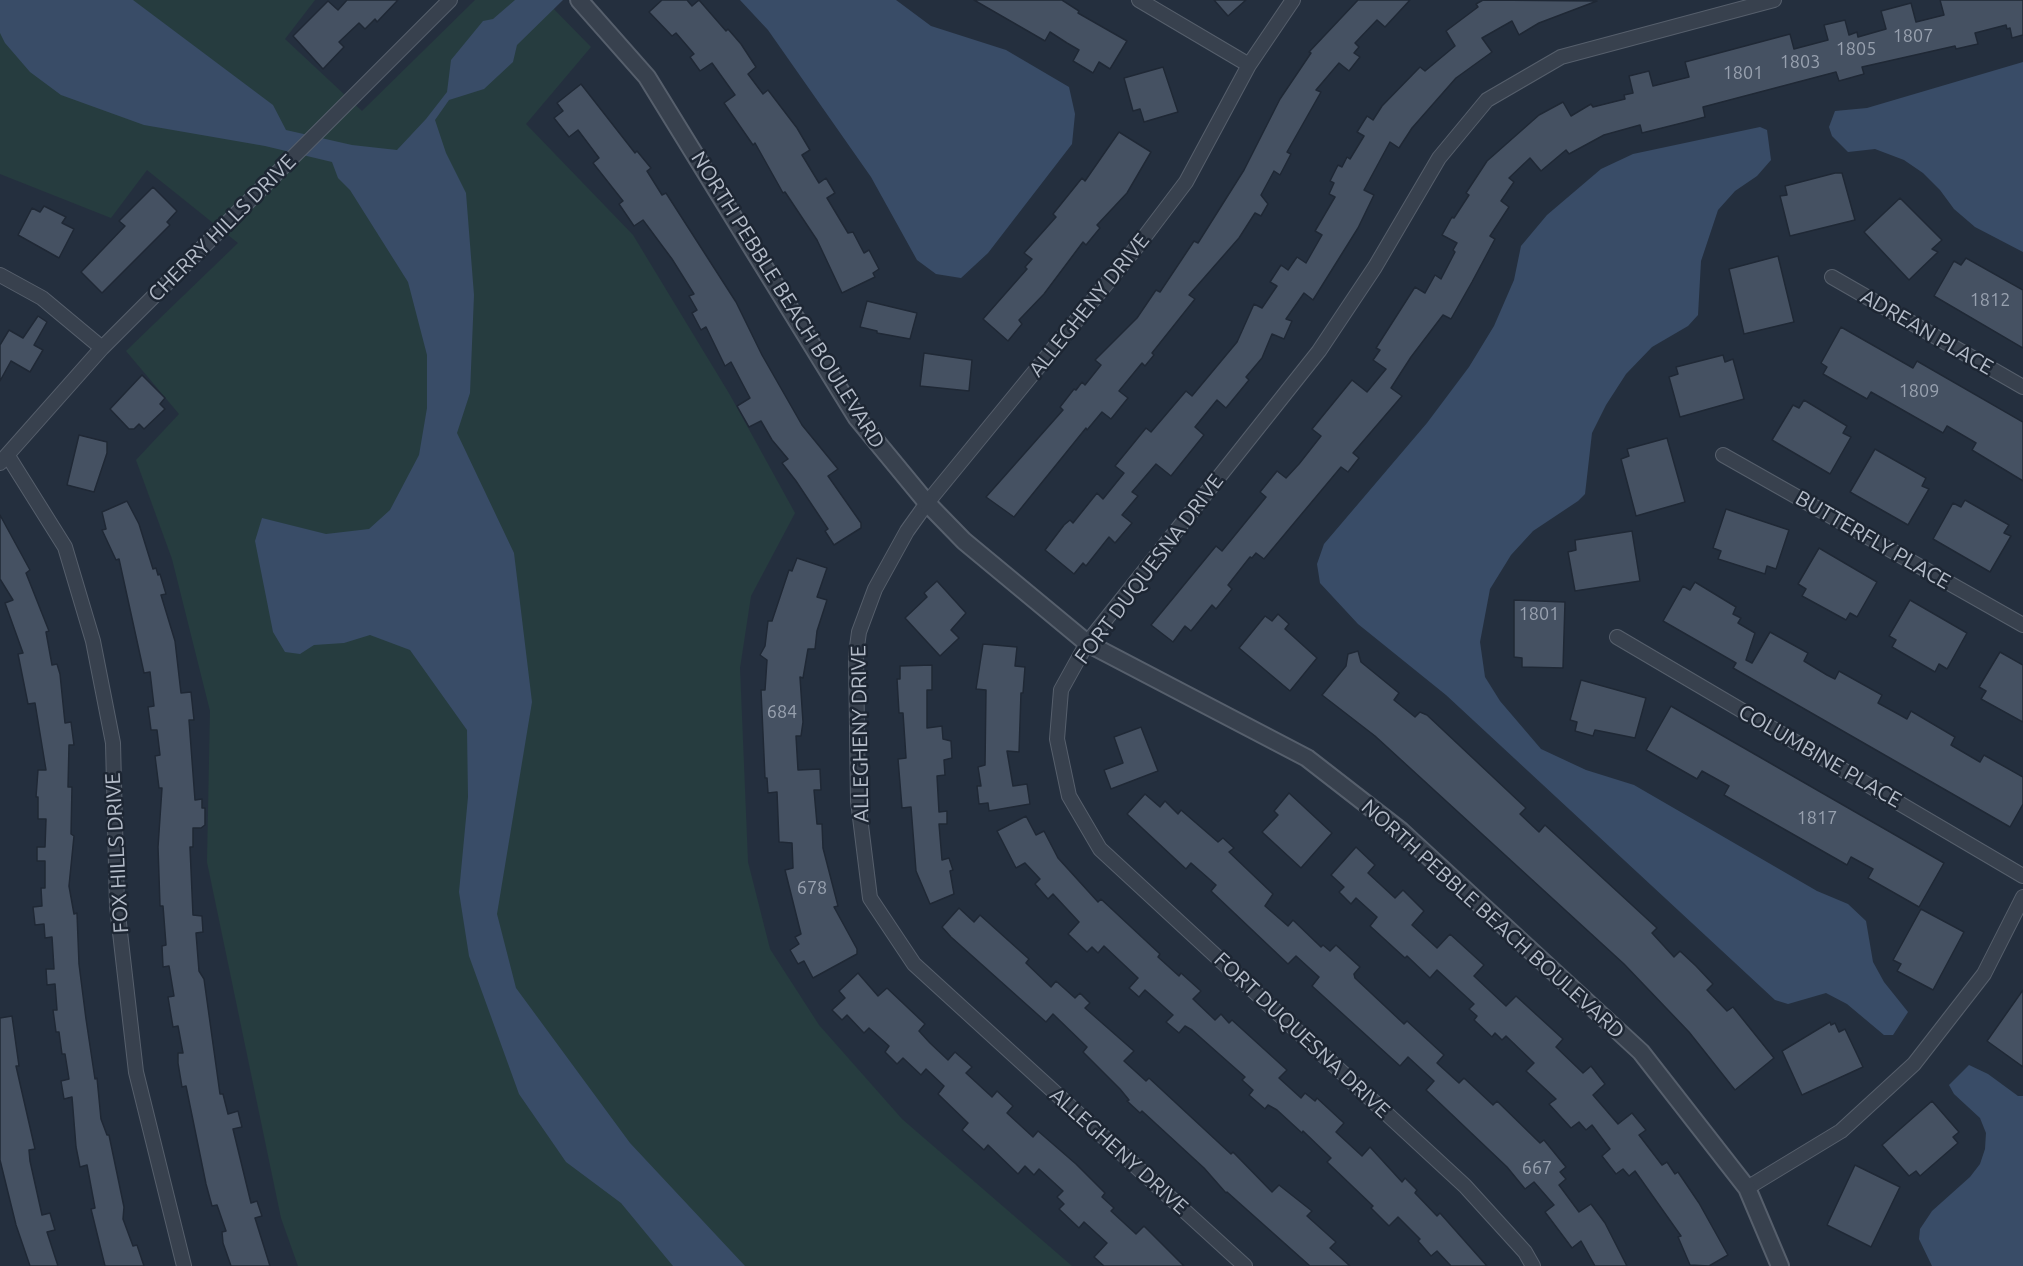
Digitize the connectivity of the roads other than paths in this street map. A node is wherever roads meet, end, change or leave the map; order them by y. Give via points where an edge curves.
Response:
1 (450, 0) edge
2 (579, 0) edge
3 (1139, 0) edge
4 (1293, 0) edge
5 (1774, 0) edge
6 (1249, 65) junction
7 (0, 275) edge
8 (1832, 277) dead end
9 (102, 348) junction
10 (2023, 387) edge
11 (1723, 455) dead end
12 (4, 459) edge
13 (927, 503) junction
14 (2023, 625) edge
15 (1617, 637) dead end
16 (1087, 644) junction
17 (2023, 876) edge
18 (2023, 897) edge
19 (1747, 1188) junction
20 (184, 1266) edge
21 (1245, 1266) edge
22 (1533, 1266) edge
23 (1780, 1266) edge

1 - 9 street, CHERRY HILLS DRIVE
2 - 13 street, NORTH PEBBLE BEACH BOULEVARD via 647,77 857,418
3 - 6 street
4 - 6 street, ALLEGHENY DRIVE
5 - 16 street, FORT DUQUESNA DRIVE via 1561,57 1487,100 1439,158 1375,267 1319,351
6 - 13 street, ALLEGHENY DRIVE via 1186,182
7 - 9 street via 42,298
8 - 10 street, ADREAN PLACE
9 - 12 street, CHERRY HILLS DRIVE
11 - 14 street, BUTTERFLY PLACE
12 - 20 street, FOX HILLS DRIVE via 65,547 93,641 113,743 117,906 136,1072
13 - 16 street, NORTH PEBBLE BEACH BOULEVARD via 964,541
13 - 21 street, ALLEGHENY DRIVE via 875,589 855,654 858,801 870,898 914,964
15 - 17 street, COLUMBINE PLACE
16 - 19 street, NORTH PEBBLE BEACH BOULEVARD via 1308,758 1401,831 1641,1052
16 - 22 street, FORT DUQUESNA DRIVE via 1061,690 1057,739 1069,796 1100,849 1465,1186
18 - 19 street via 1984,974 1914,1064 1841,1131
19 - 23 street, NORTH PEBBLE BEACH BOULEVARD

